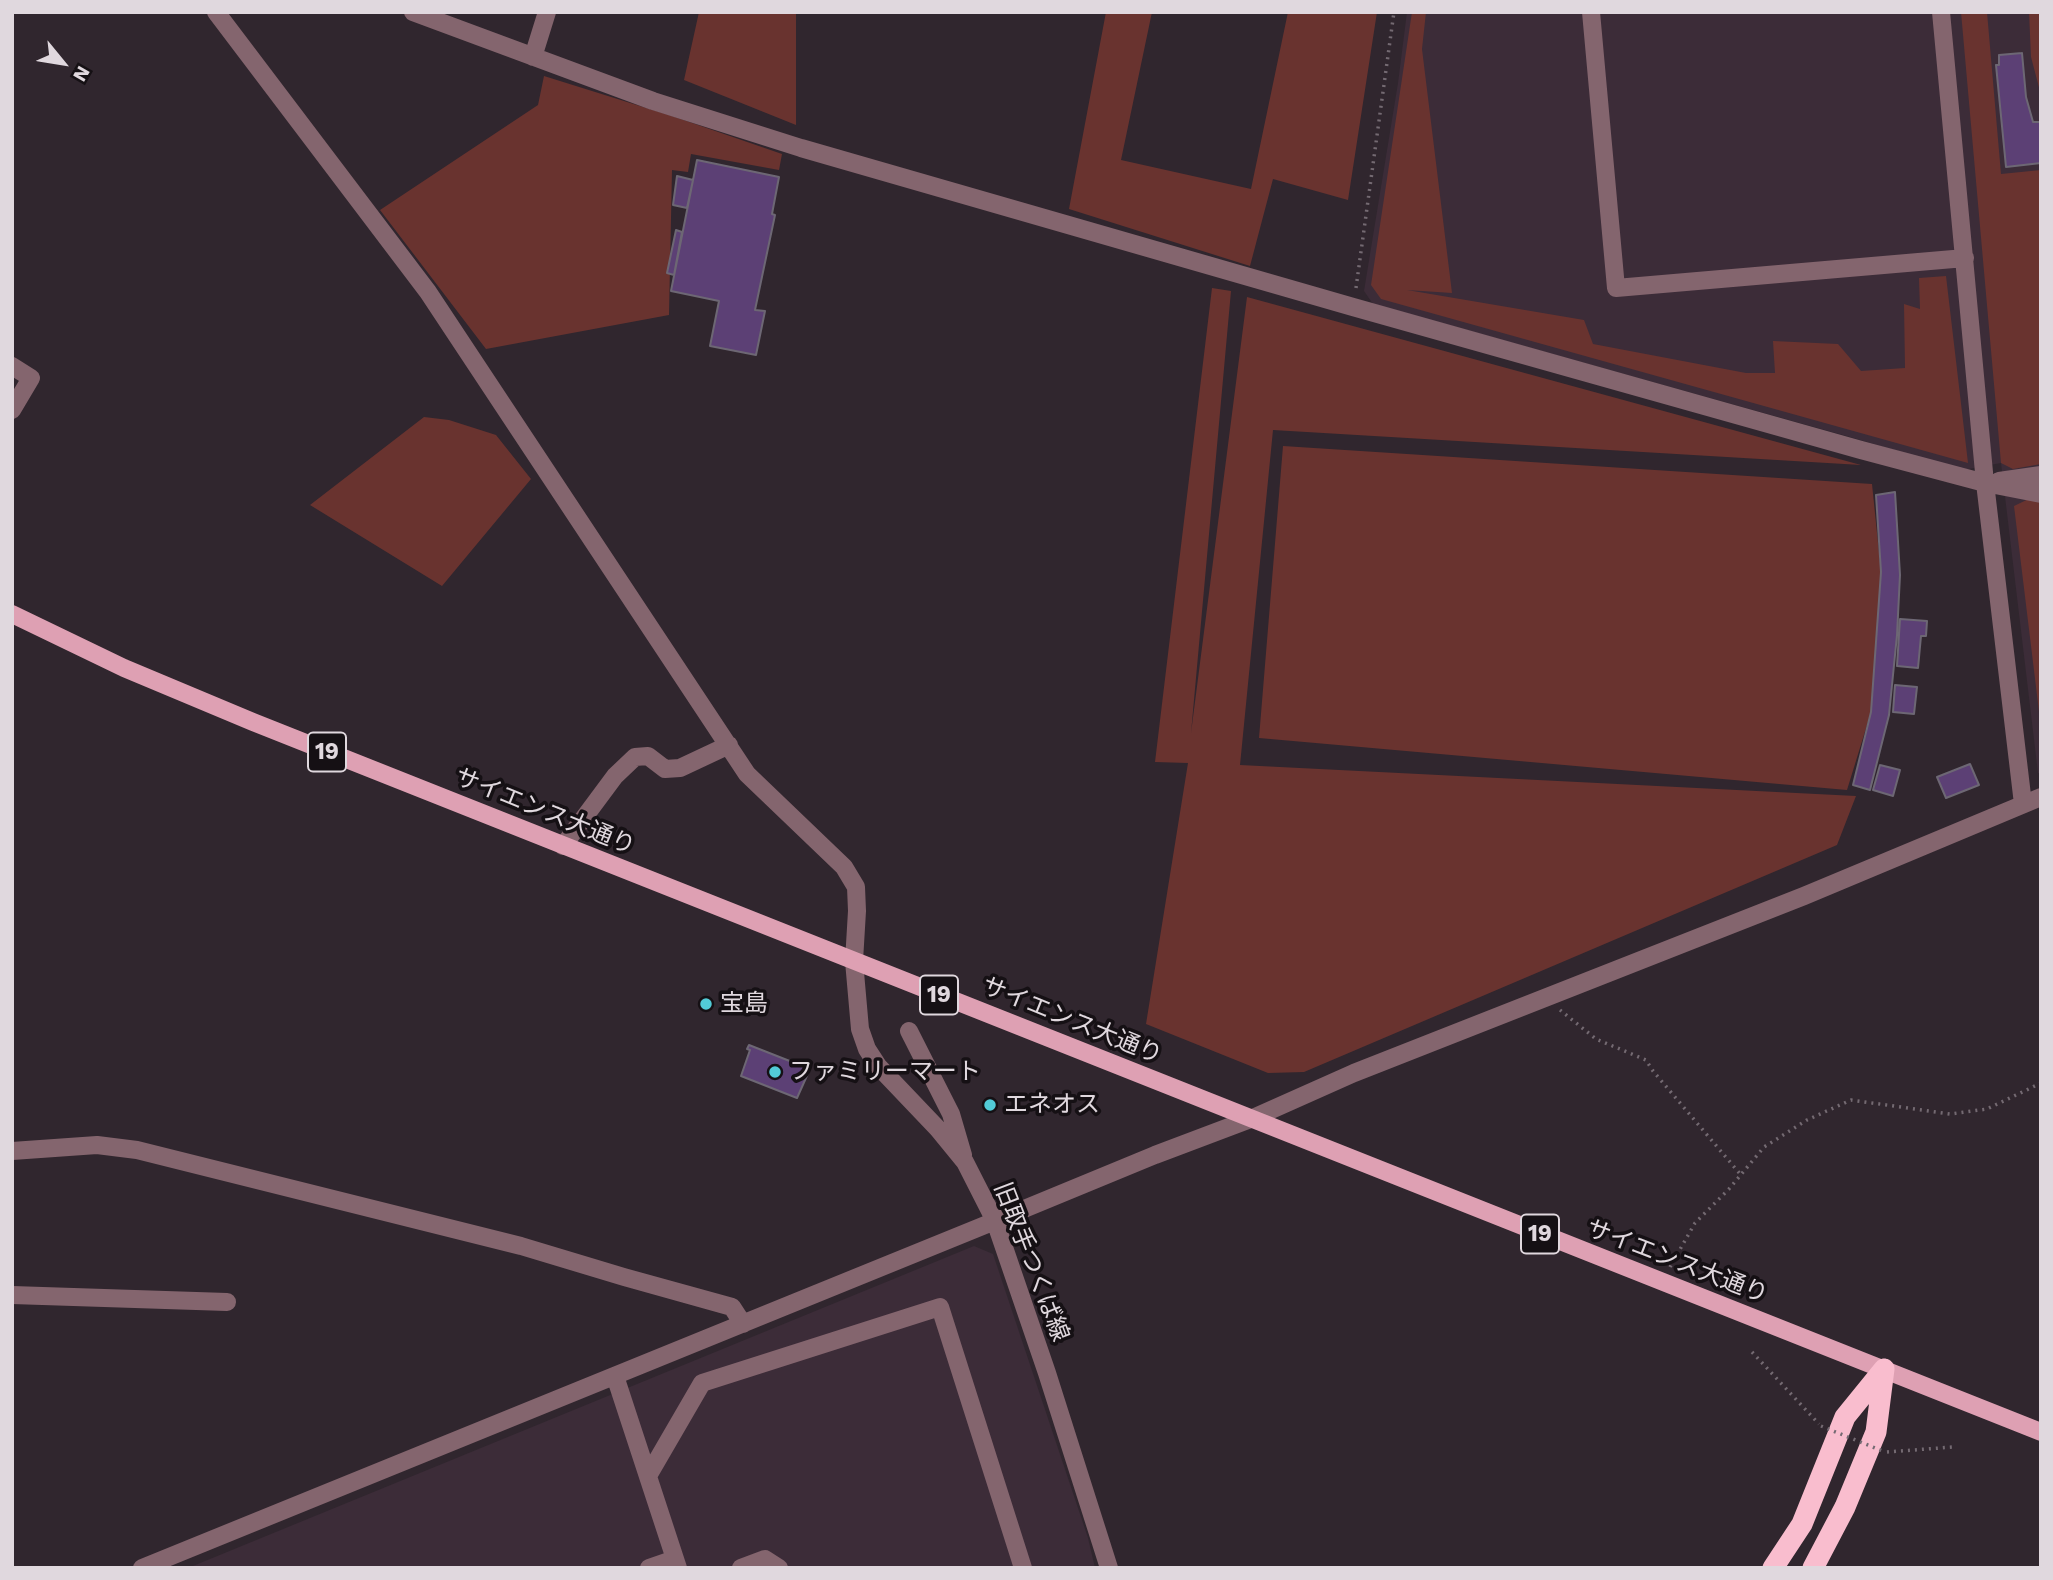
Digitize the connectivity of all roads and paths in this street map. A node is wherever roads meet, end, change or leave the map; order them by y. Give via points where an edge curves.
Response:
1 (216, 12) edge
2 (413, 12) edge
3 (547, 12) edge
4 (1394, 12) edge
5 (1591, 12) edge
6 (1941, 12) edge
7 (533, 57) junction
8 (1965, 258) junction
9 (1353, 307) junction
10 (12, 366) edge
11 (12, 410) edge
12 (2041, 475) edge
13 (1985, 483) junction
14 (2041, 494) edge
15 (12, 614) edge
16 (729, 745) junction
17 (2041, 797) edge
18 (2023, 804) junction
19 (562, 846) junction
20 (854, 961) junction
21 (1545, 998) junction
22 (909, 1031) dead end
23 (2041, 1083) edge
24 (1252, 1118) junction
25 (12, 1151) edge
26 (965, 1161) junction
27 (1741, 1175) junction
28 (995, 1221) junction
29 (1661, 1282) junction
30 (12, 1294) edge
31 (227, 1302) dead end
32 (743, 1324) junction
33 (1752, 1352) dead end
34 (1884, 1369) junction
35 (615, 1376) junction
36 (2041, 1432) edge
37 (1953, 1447) dead end
38 (648, 1476) junction
39 (677, 1564) edge
40 (142, 1568) edge
41 (649, 1568) edge
42 (741, 1568) edge
43 (779, 1568) edge
44 (1023, 1568) edge
45 (1109, 1568) edge
46 (1773, 1568) edge
47 (1813, 1568) edge

1 - 16 street, 旧取手つくば線 via 428,292
2 - 7 street
3 - 7 street
4 - 9 path
5 - 8 street via 1616,288
6 - 8 street
7 - 9 street via 653,102 801,148
8 - 13 street
9 - 13 street
10 - 11 street via 31,378
12 - 13 street
13 - 14 street
13 - 18 street
15 - 19 main road, サイエンス大通り / 19 via 124,668
16 - 19 street via 680,768 665,769 648,756 635,757
16 - 20 street, 旧取手つくば線 via 747,774 844,867 856,887
17 - 18 street
18 - 21 street
19 - 20 main road, サイエンス大通り / 19
20 - 24 main road, サイエンス大通り / 19
20 - 26 street, 旧取手つくば線 via 860,1029 867,1049
21 - 24 street
21 - 27 path via 1596,1039 1646,1060
22 - 26 street via 951,1114
23 - 27 path via 1987,1109 1950,1114 1851,1100 1807,1119 1763,1147
24 - 28 street
24 - 29 main road, サイエンス大通り / 19
25 - 32 street via 97,1145 137,1150 521,1246 732,1307
26 - 28 street, 旧取手つくば線
27 - 29 path via 1695,1223
28 - 32 street
28 - 45 street, 旧取手つくば線
29 - 34 main road, サイエンス大通り / 19
30 - 31 street
32 - 35 street
33 - 37 path, bridge via 1821,1426 1885,1452
34 - 36 main road, サイエンス大通り / 19
34 - 46 highway via 1845,1417 1802,1524
34 - 47 highway via 1876,1432
35 - 38 street
35 - 40 street
38 - 39 street
38 - 44 street via 702,1383 940,1307
39 - 41 street
42 - 43 street via 765,1559

